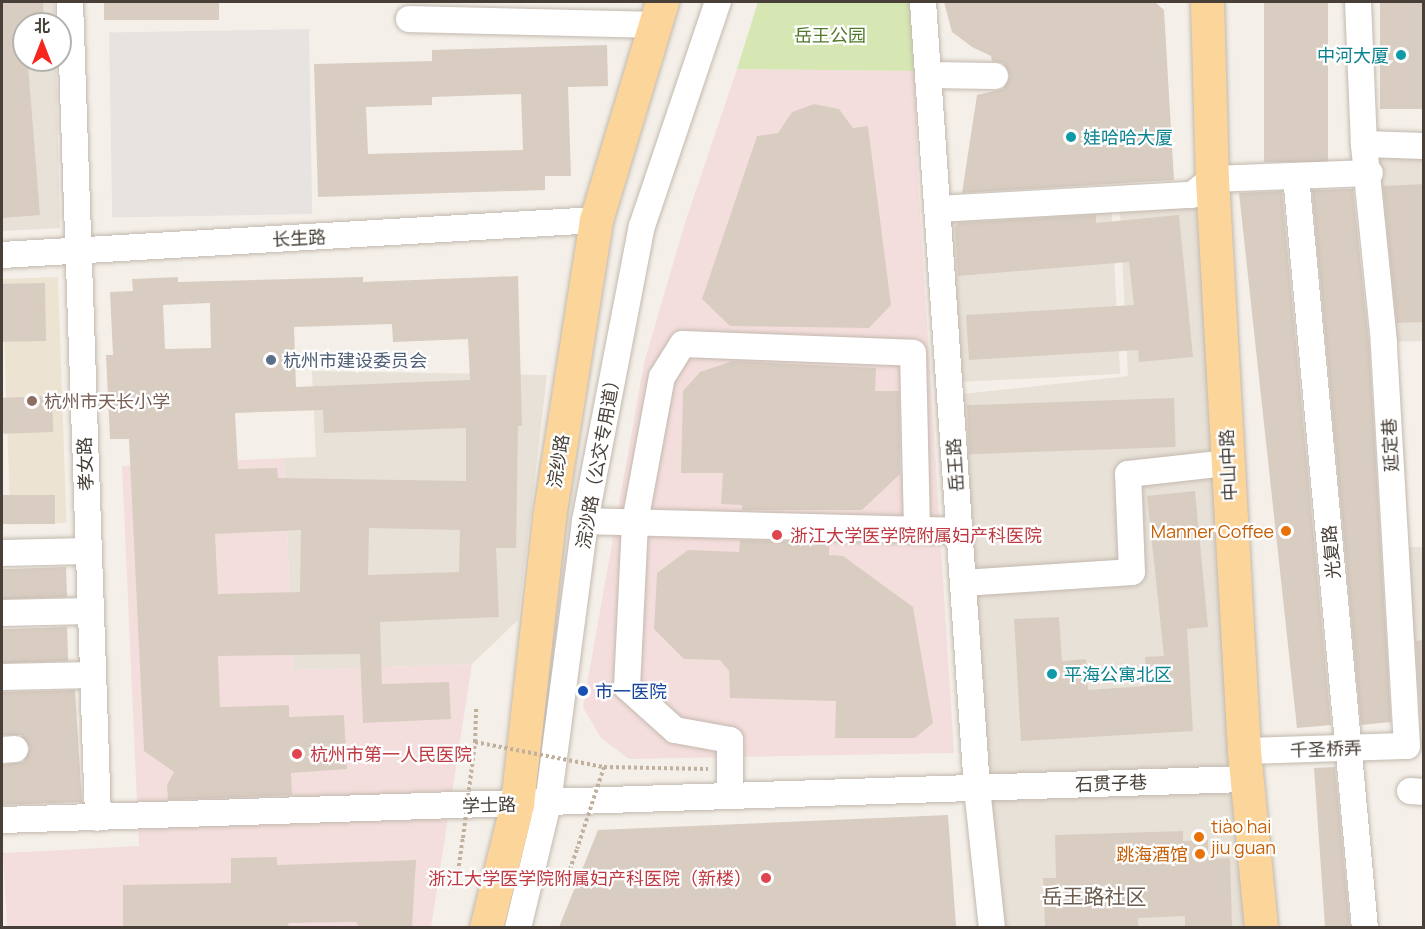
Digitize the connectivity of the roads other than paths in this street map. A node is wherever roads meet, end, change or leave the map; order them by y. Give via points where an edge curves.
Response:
1 (70, 2) edge
2 (718, 2) edge
3 (923, 2) edge
4 (1207, 2) edge
5 (1358, 2) edge
6 (659, 13) edge
7 (409, 19) dead end
8 (928, 75) junction
9 (995, 76) dead end
10 (1364, 144) junction
11 (1424, 146) edge
12 (1370, 173) junction
13 (1296, 176) junction
14 (1212, 179) junction
15 (938, 209) junction
16 (596, 220) junction
17 (77, 252) junction
18 (2, 255) edge
19 (1228, 463) junction
20 (585, 521) junction
21 (635, 522) junction
22 (917, 530) junction
23 (960, 531) junction
24 (88, 551) junction
25 (2, 553) edge
26 (964, 584) junction
27 (90, 611) junction
28 (2, 613) edge
29 (1412, 629) edge
30 (93, 675) junction
31 (2, 677) edge
32 (1407, 746) joint
33 (1349, 748) junction
34 (1245, 765) junction
35 (977, 788) junction
36 (730, 794) junction
37 (533, 803) junction
38 (98, 818) junction
39 (2, 820) edge
40 (486, 927) edge
41 (518, 927) edge
42 (992, 927) edge
43 (1261, 927) edge
44 (1365, 927) edge

1 - 17 street, 孝女路
2 - 20 street, 浣沙路（公交专用道） via 642,226
3 - 8 street, 岳王路
4 - 14 main road, 中山中路
5 - 10 street, 延定巷
6 - 7 street
6 - 16 main road, 浣纱路
8 - 9 street
8 - 15 street, 岳王路
10 - 11 street
10 - 12 street, 延定巷
12 - 13 street
12 - 29 street, 延定巷
13 - 14 street
13 - 33 street, 光复路
14 - 15 street via 1192,195
14 - 19 main road, 中山中路
15 - 23 street, 岳王路
16 - 17 street, 长生路
16 - 37 main road, 浣纱路 via 549,517
17 - 18 street, 长生路
17 - 24 street, 孝女路
19 - 26 street via 1128,474 1132,572
19 - 34 main road, 中山中路
20 - 21 street
20 - 37 street, 浣沙路（公交专用道）
21 - 22 street
21 - 22 street via 662,377 683,344 914,353
21 - 36 street via 627,687 675,730 730,740
22 - 23 street
23 - 26 street, 岳王路
24 - 25 street
24 - 27 street, 孝女路
26 - 35 street, 岳王路
27 - 28 street
27 - 30 street, 孝女路
29 - 32 street, 延定巷
30 - 31 street
30 - 38 street, 孝女路
32 - 33 street, 千圣桥弄
33 - 34 street, 千圣桥弄
33 - 44 street, 光复路
34 - 35 street, 石贯子巷
34 - 43 main road, 中山中路
35 - 36 street, 学士路
35 - 42 street, 岳王路
36 - 37 street, 学士路
37 - 38 street, 学士路
37 - 40 main road, 浣纱路
37 - 41 street, 浣沙路（公交专用道）
38 - 39 street, 学士路

